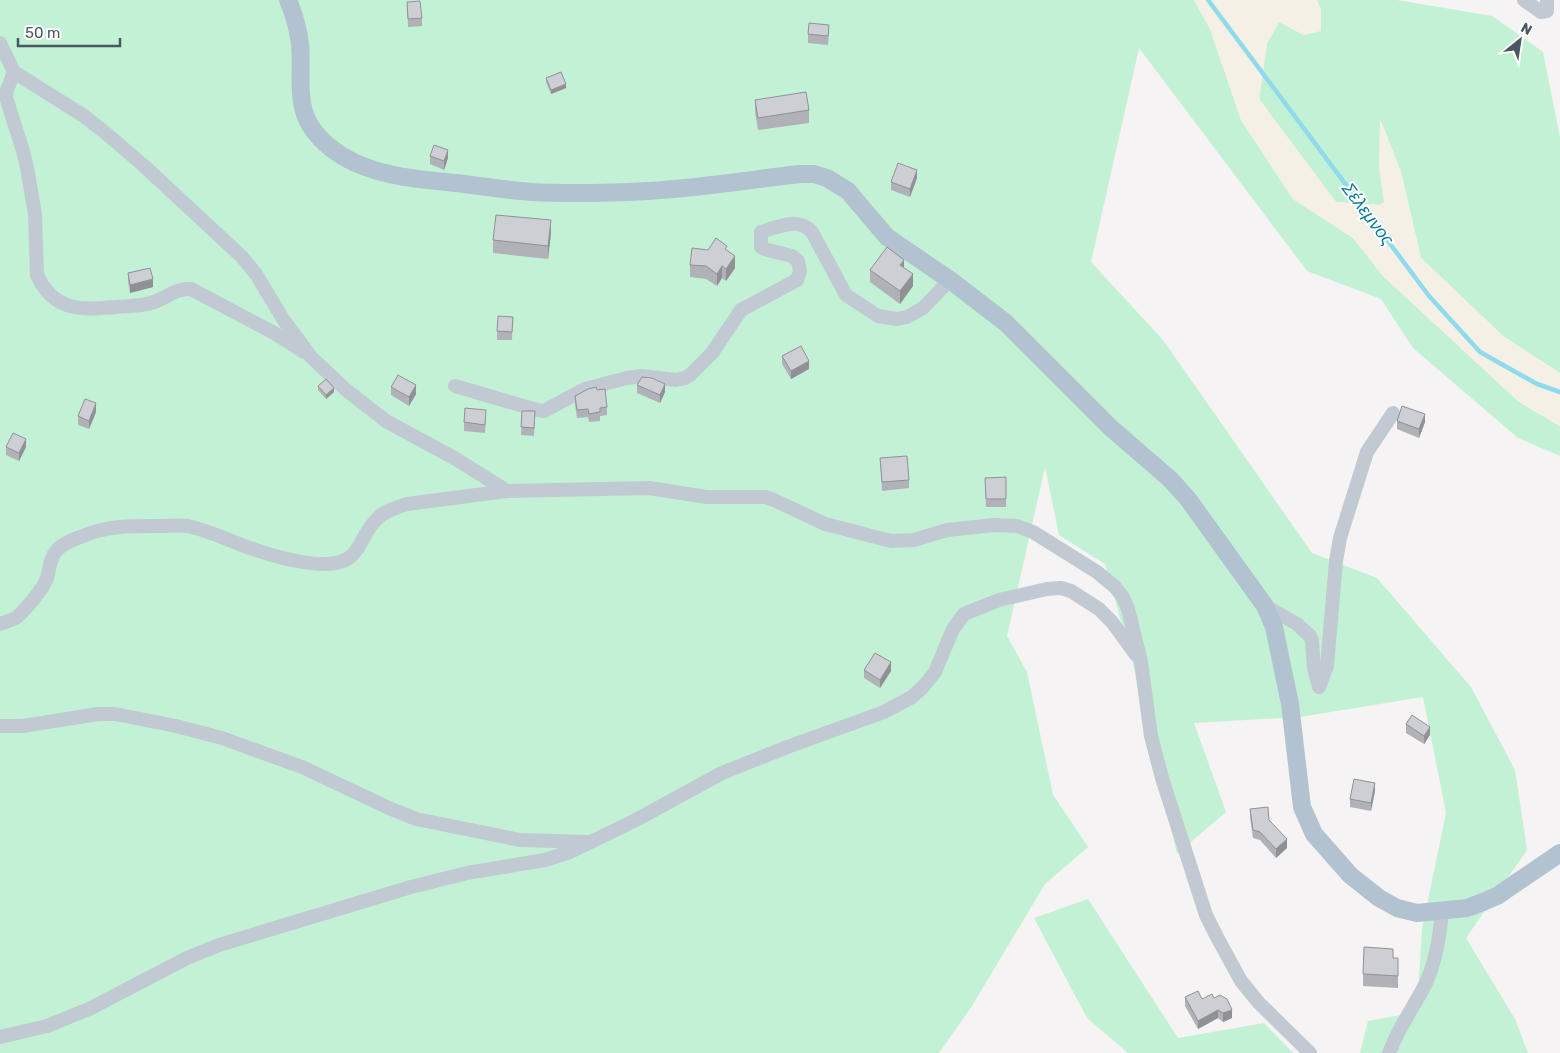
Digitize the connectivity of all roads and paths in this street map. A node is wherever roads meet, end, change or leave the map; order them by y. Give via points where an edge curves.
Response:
1 (288, 0) edge
2 (1524, 0) edge
3 (1547, 0) edge
4 (0, 43) edge
5 (14, 72) junction
6 (950, 280) junction
7 (312, 357) junction
8 (455, 386) dead end
9 (1393, 413) dead end
10 (507, 492) junction
11 (1265, 606) junction
12 (0, 624) edge
13 (1141, 662) junction
14 (0, 726) edge
15 (590, 842) junction
16 (1560, 853) edge
17 (1442, 911) junction
18 (0, 1037) edge
19 (1310, 1053) edge
20 (1389, 1053) edge

1 - 6 main road via 298,31 300,96 305,114 314,131 352,162 407,178 531,192 648,191 814,174 848,191 887,237
2 - 3 street via 1543,13 1547,11
4 - 5 street
5 - 7 street via 108,135 242,257
5 - 7 street via 6,90 6,102 24,151 35,220 37,275 51,294 65,304 92,309 148,304 184,288 191,289
6 - 8 street via 923,308 907,317 878,316 846,295 812,232 804,225 794,223 761,232 760,240 764,249 792,256 798,261 800,271 797,280 741,310 712,353 685,378 627,378 585,389 544,411
6 - 11 main road via 1006,323 1111,428 1171,480
7 - 10 street via 345,389 386,421 456,459
9 - 11 street via 1367,452 1340,538 1327,666 1319,687 1310,636 1297,624
10 - 12 street via 408,504 392,509 376,519 350,557 327,564 279,557 188,526 110,528 57,550 41,588 16,618
10 - 13 street via 648,488 707,497 765,497 825,524 891,541 914,540 947,530 1017,526 1033,532 1115,587 1128,609
11 - 17 main road via 1274,627 1290,704 1302,807 1314,834 1350,875 1379,898 1408,912
13 - 15 street via 1112,622 1088,600 1071,591 1047,589 999,600 964,614 957,622 935,672 912,697 884,712 722,773
13 - 19 street via 1151,736 1206,915 1241,981
14 - 15 street via 115,714 222,738 302,768 416,819 520,840
15 - 18 street via 545,860 457,875 218,945 90,1009 47,1026
16 - 17 main road via 1497,896 1467,908
17 - 20 street via 1434,962 1427,982

